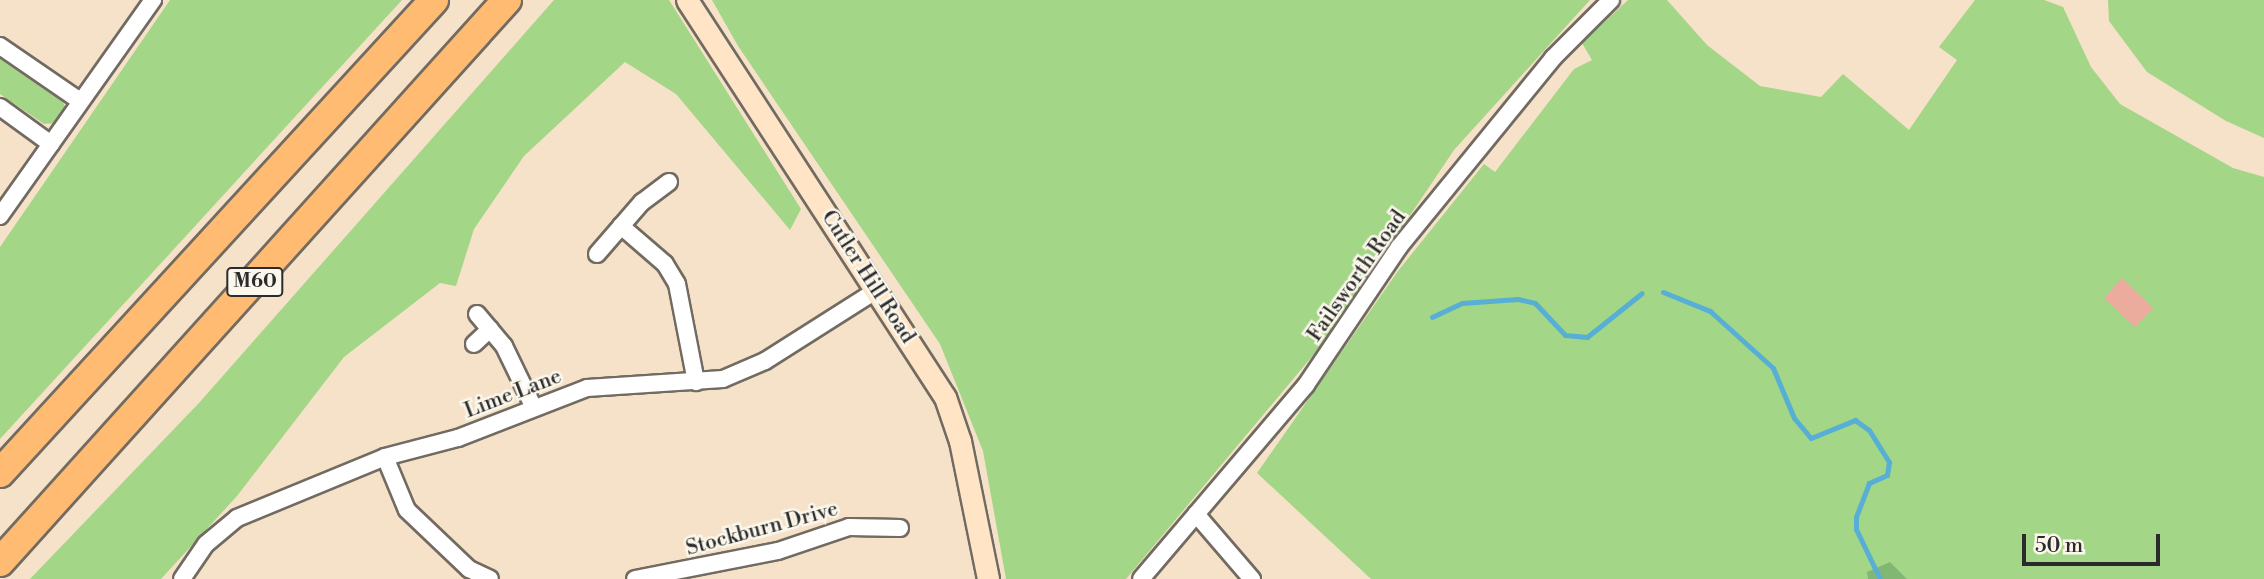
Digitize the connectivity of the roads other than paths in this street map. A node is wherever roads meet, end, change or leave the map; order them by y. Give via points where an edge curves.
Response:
1 (153, 0) edge
2 (434, 0) edge
3 (507, 0) edge
4 (687, 0) edge
5 (1611, 0) edge
6 (0, 46) edge
7 (80, 101) junction
8 (0, 107) edge
9 (51, 144) junction
10 (669, 182) dead end
11 (0, 216) edge
12 (621, 226) junction
13 (597, 254) dead end
14 (877, 290) junction
15 (477, 314) dead end
16 (490, 329) junction
17 (474, 344) dead end
18 (696, 382) junction
19 (534, 408) junction
20 (385, 457) junction
21 (0, 473) edge
22 (1196, 514) junction
23 (900, 528) dead end
24 (0, 562) edge
25 (466, 574) edge
26 (182, 579) edge
27 (490, 579) edge
28 (635, 579) edge
29 (988, 579) edge
30 (1141, 579) edge
31 (1252, 579) edge

1 - 7 street
2 - 21 highway, M60
3 - 24 highway, M60
4 - 14 street, Cutler Hill Road
5 - 22 street, Failsworth Road via 1553,58 1399,247 1306,385
6 - 7 street
7 - 9 street
8 - 9 street
9 - 11 street
10 - 12 street via 642,202
12 - 13 street
12 - 18 street via 665,264 677,284
14 - 18 street, Lime Lane via 765,361 723,379
14 - 29 street, Cutler Hill Road via 935,379 953,416
15 - 16 street
16 - 17 street
16 - 19 street via 504,346
18 - 19 street, Lime Lane via 587,388
19 - 20 street, Lime Lane via 458,438
20 - 25 street via 407,510
20 - 26 street, Lime Lane via 227,524 195,557
22 - 30 street, Failsworth Road
22 - 31 street
23 - 28 street, Stockburn Drive via 849,527 778,551
25 - 27 street

